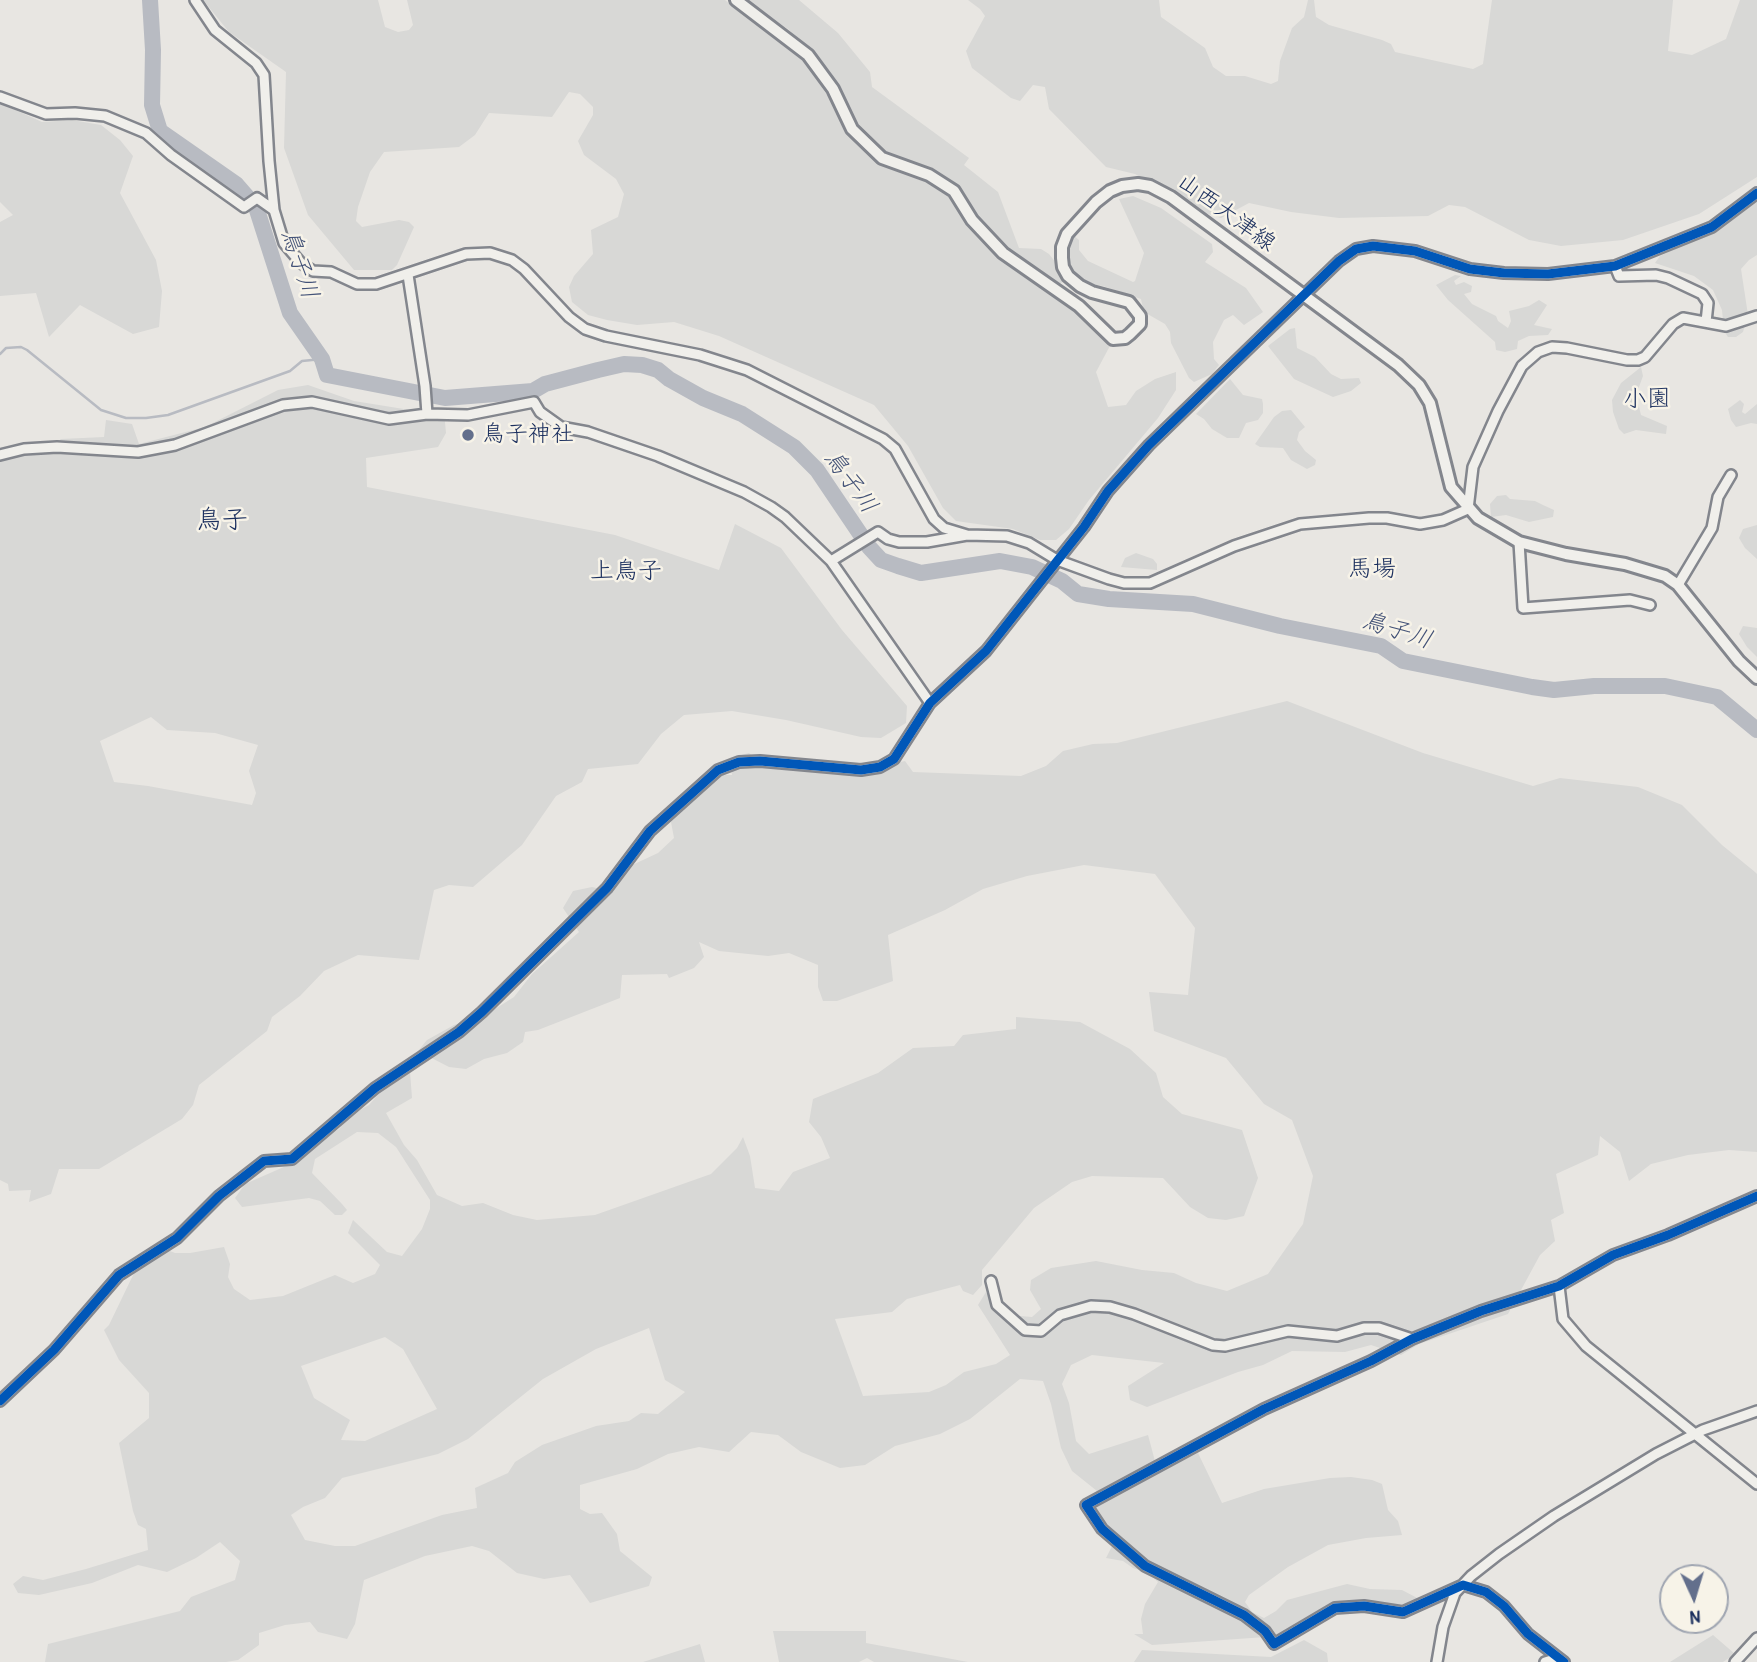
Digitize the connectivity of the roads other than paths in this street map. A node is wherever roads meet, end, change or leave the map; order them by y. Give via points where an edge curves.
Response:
1 (195, 0) edge
2 (736, 0) edge
3 (0, 97) edge
4 (1757, 193) edge
5 (274, 210) junction
6 (1615, 266) junction
7 (408, 275) junction
8 (1304, 296) junction
9 (1757, 316) edge
10 (1706, 322) junction
11 (427, 414) junction
12 (0, 455) edge
13 (1731, 475) dead end
14 (1468, 509) junction
15 (967, 535) junction
16 (1519, 542) junction
17 (1057, 560) junction
18 (831, 561) junction
19 (1678, 585) junction
20 (1650, 605) dead end
21 (1757, 678) edge
22 (930, 703) junction
23 (1757, 1196) edge
24 (992, 1280) dead end
25 (1559, 1286) junction
26 (1412, 1339) junction
27 (0, 1401) edge
28 (1757, 1411) edge
29 (1698, 1434) junction
30 (1757, 1484) edge
31 (1463, 1585) junction
32 (1757, 1638) edge
33 (1561, 1660) edge
34 (1437, 1662) edge
35 (1545, 1662) edge
36 (1735, 1662) edge

1 - 5 street via 215,30 264,75
2 - 8 main road, 山西大津線 via 808,55 852,129 882,158 929,175 954,191 972,220 1003,253 1079,306 1113,339 1125,338 1140,324 1140,316 1129,302 1093,292 1068,276 1062,247 1067,234 1096,202 1122,186 1150,186 1171,197
3 - 5 street via 46,114 105,116 146,133 244,207 257,198
4 - 6 street via 1713,227
5 - 7 street via 284,243 313,271 331,272 357,284
6 - 8 street via 1548,274 1503,273 1470,269 1415,251 1373,246 1339,261
6 - 10 street via 1619,276 1656,275 1702,294 1708,303
7 - 11 street
7 - 15 street via 466,254 490,253 512,260 584,329 747,370 883,439 895,449 934,519 944,528
8 - 14 main road, 山西大津線 via 1419,385 1430,403 1451,487
8 - 17 street via 1149,445
9 - 10 street via 1726,326
10 - 14 street via 1683,318 1672,324 1638,360 1567,348 1538,352 1509,387 1488,433 1473,467
11 - 12 street via 378,418 312,402 283,405 175,445 138,452 57,447
11 - 18 street via 468,415 534,402 561,427 631,445 744,492 801,530
13 - 19 street via 1718,497 1712,528
14 - 16 main road, 山西大津線
14 - 17 street via 1420,524 1387,518 1300,524 1234,546 1150,583 1124,583
15 - 17 street via 1007,536
15 - 18 street via 899,542 878,532
16 - 19 main road, 山西大津線 via 1650,570
16 - 20 street via 1523,608 1630,600
17 - 22 street via 986,651
18 - 22 street
19 - 21 main road, 山西大津線
22 - 27 street via 894,759 880,767 861,770 739,762 696,787 650,831 607,888 482,1012 375,1088 292,1159 264,1161 219,1196 177,1238 119,1275 54,1350
23 - 25 street via 1613,1255
24 - 26 street via 997,1306 1025,1330 1041,1331 1060,1315 1091,1306 1134,1314 1213,1345 1288,1331 1337,1336 1371,1328
25 - 26 street
25 - 29 street via 1563,1320 1576,1336
26 - 31 street via 1264,1409 1086,1506 1102,1529 1145,1566 1244,1615 1274,1644 1335,1608 1364,1606 1403,1612
28 - 29 street
29 - 30 street
29 - 31 street via 1554,1516
31 - 33 street via 1486,1592
31 - 34 street via 1455,1593 1443,1627
32 - 36 street
33 - 35 street

